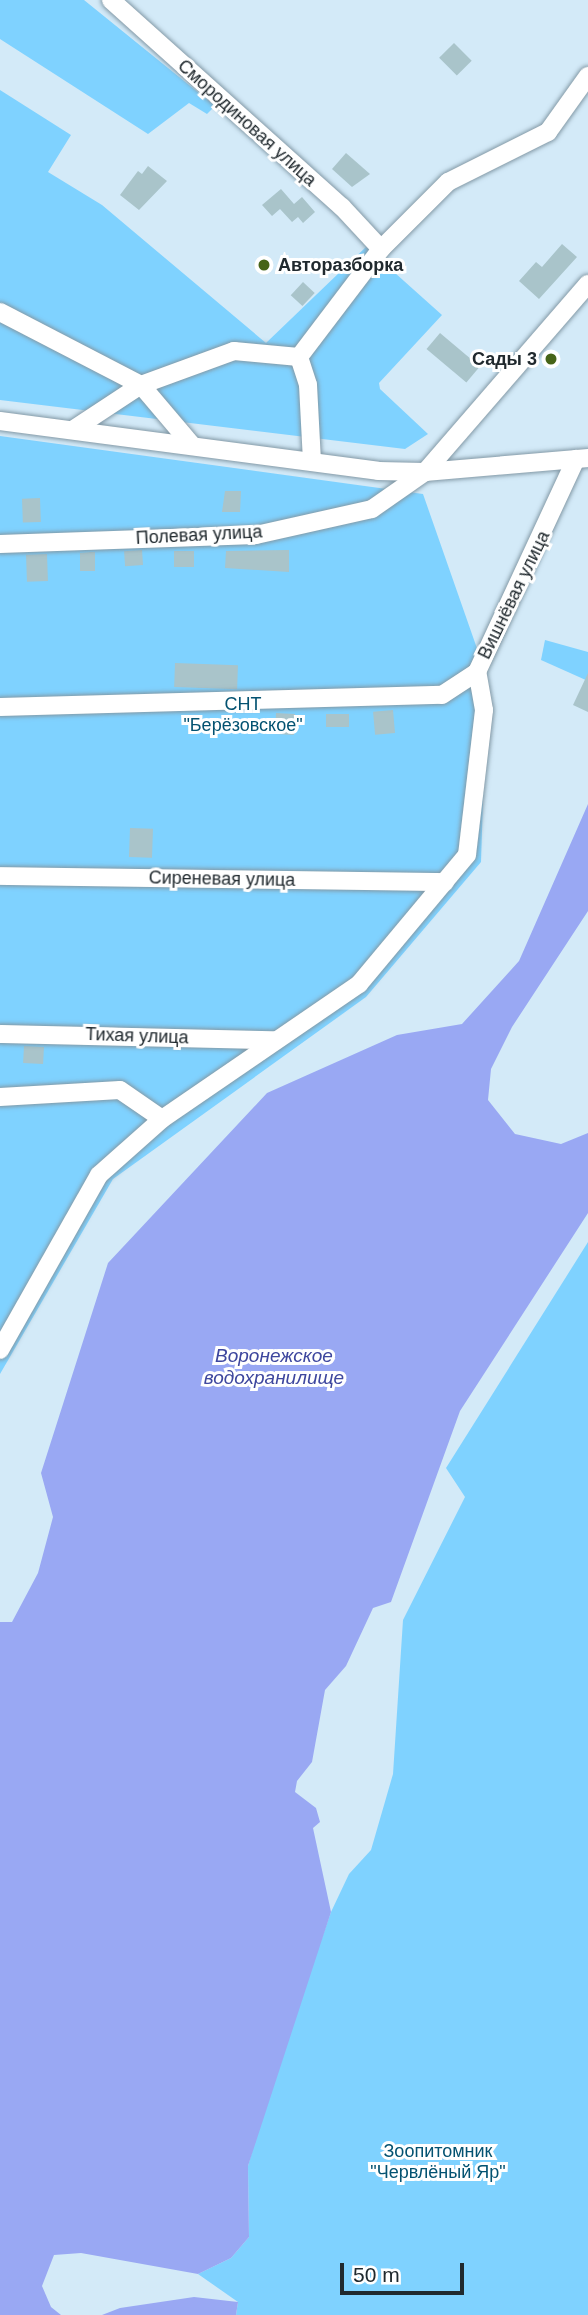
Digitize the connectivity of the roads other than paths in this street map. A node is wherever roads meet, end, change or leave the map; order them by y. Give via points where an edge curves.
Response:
1 (111, 0) edge
2 (588, 76) edge
3 (381, 249) junction
4 (588, 284) edge
5 (0, 312) edge
6 (299, 357) junction
7 (141, 385) junction
8 (0, 421) edge
9 (74, 429) junction
10 (191, 444) junction
11 (582, 459) edge
12 (313, 461) junction
13 (425, 472) junction
14 (0, 544) edge
15 (477, 672) junction
16 (0, 707) edge
17 (0, 876) edge
18 (444, 882) junction
19 (0, 1034) edge
20 (274, 1040) junction
21 (0, 1097) edge
22 (162, 1119) junction
23 (0, 1350) edge

1 - 3 street, Смородиновая улица via 342,207
2 - 3 street via 548,132 448,182
3 - 6 street
4 - 13 street, Полевая улица
5 - 7 street
6 - 7 street via 234,351
6 - 12 street via 308,385
7 - 9 street
7 - 10 street
8 - 9 street
9 - 10 street
10 - 12 street
11 - 13 street
11 - 15 street, Вишнёвая улица
12 - 13 street
13 - 14 street, Полевая улица via 372,509 256,535
15 - 16 street, Вишнёвая улица via 442,695
15 - 18 street via 484,710 467,855
17 - 18 street, Сиреневая улица
18 - 20 street via 359,984
19 - 20 street, Тихая улица
20 - 22 street
21 - 22 street via 120,1090
22 - 23 street via 99,1175

